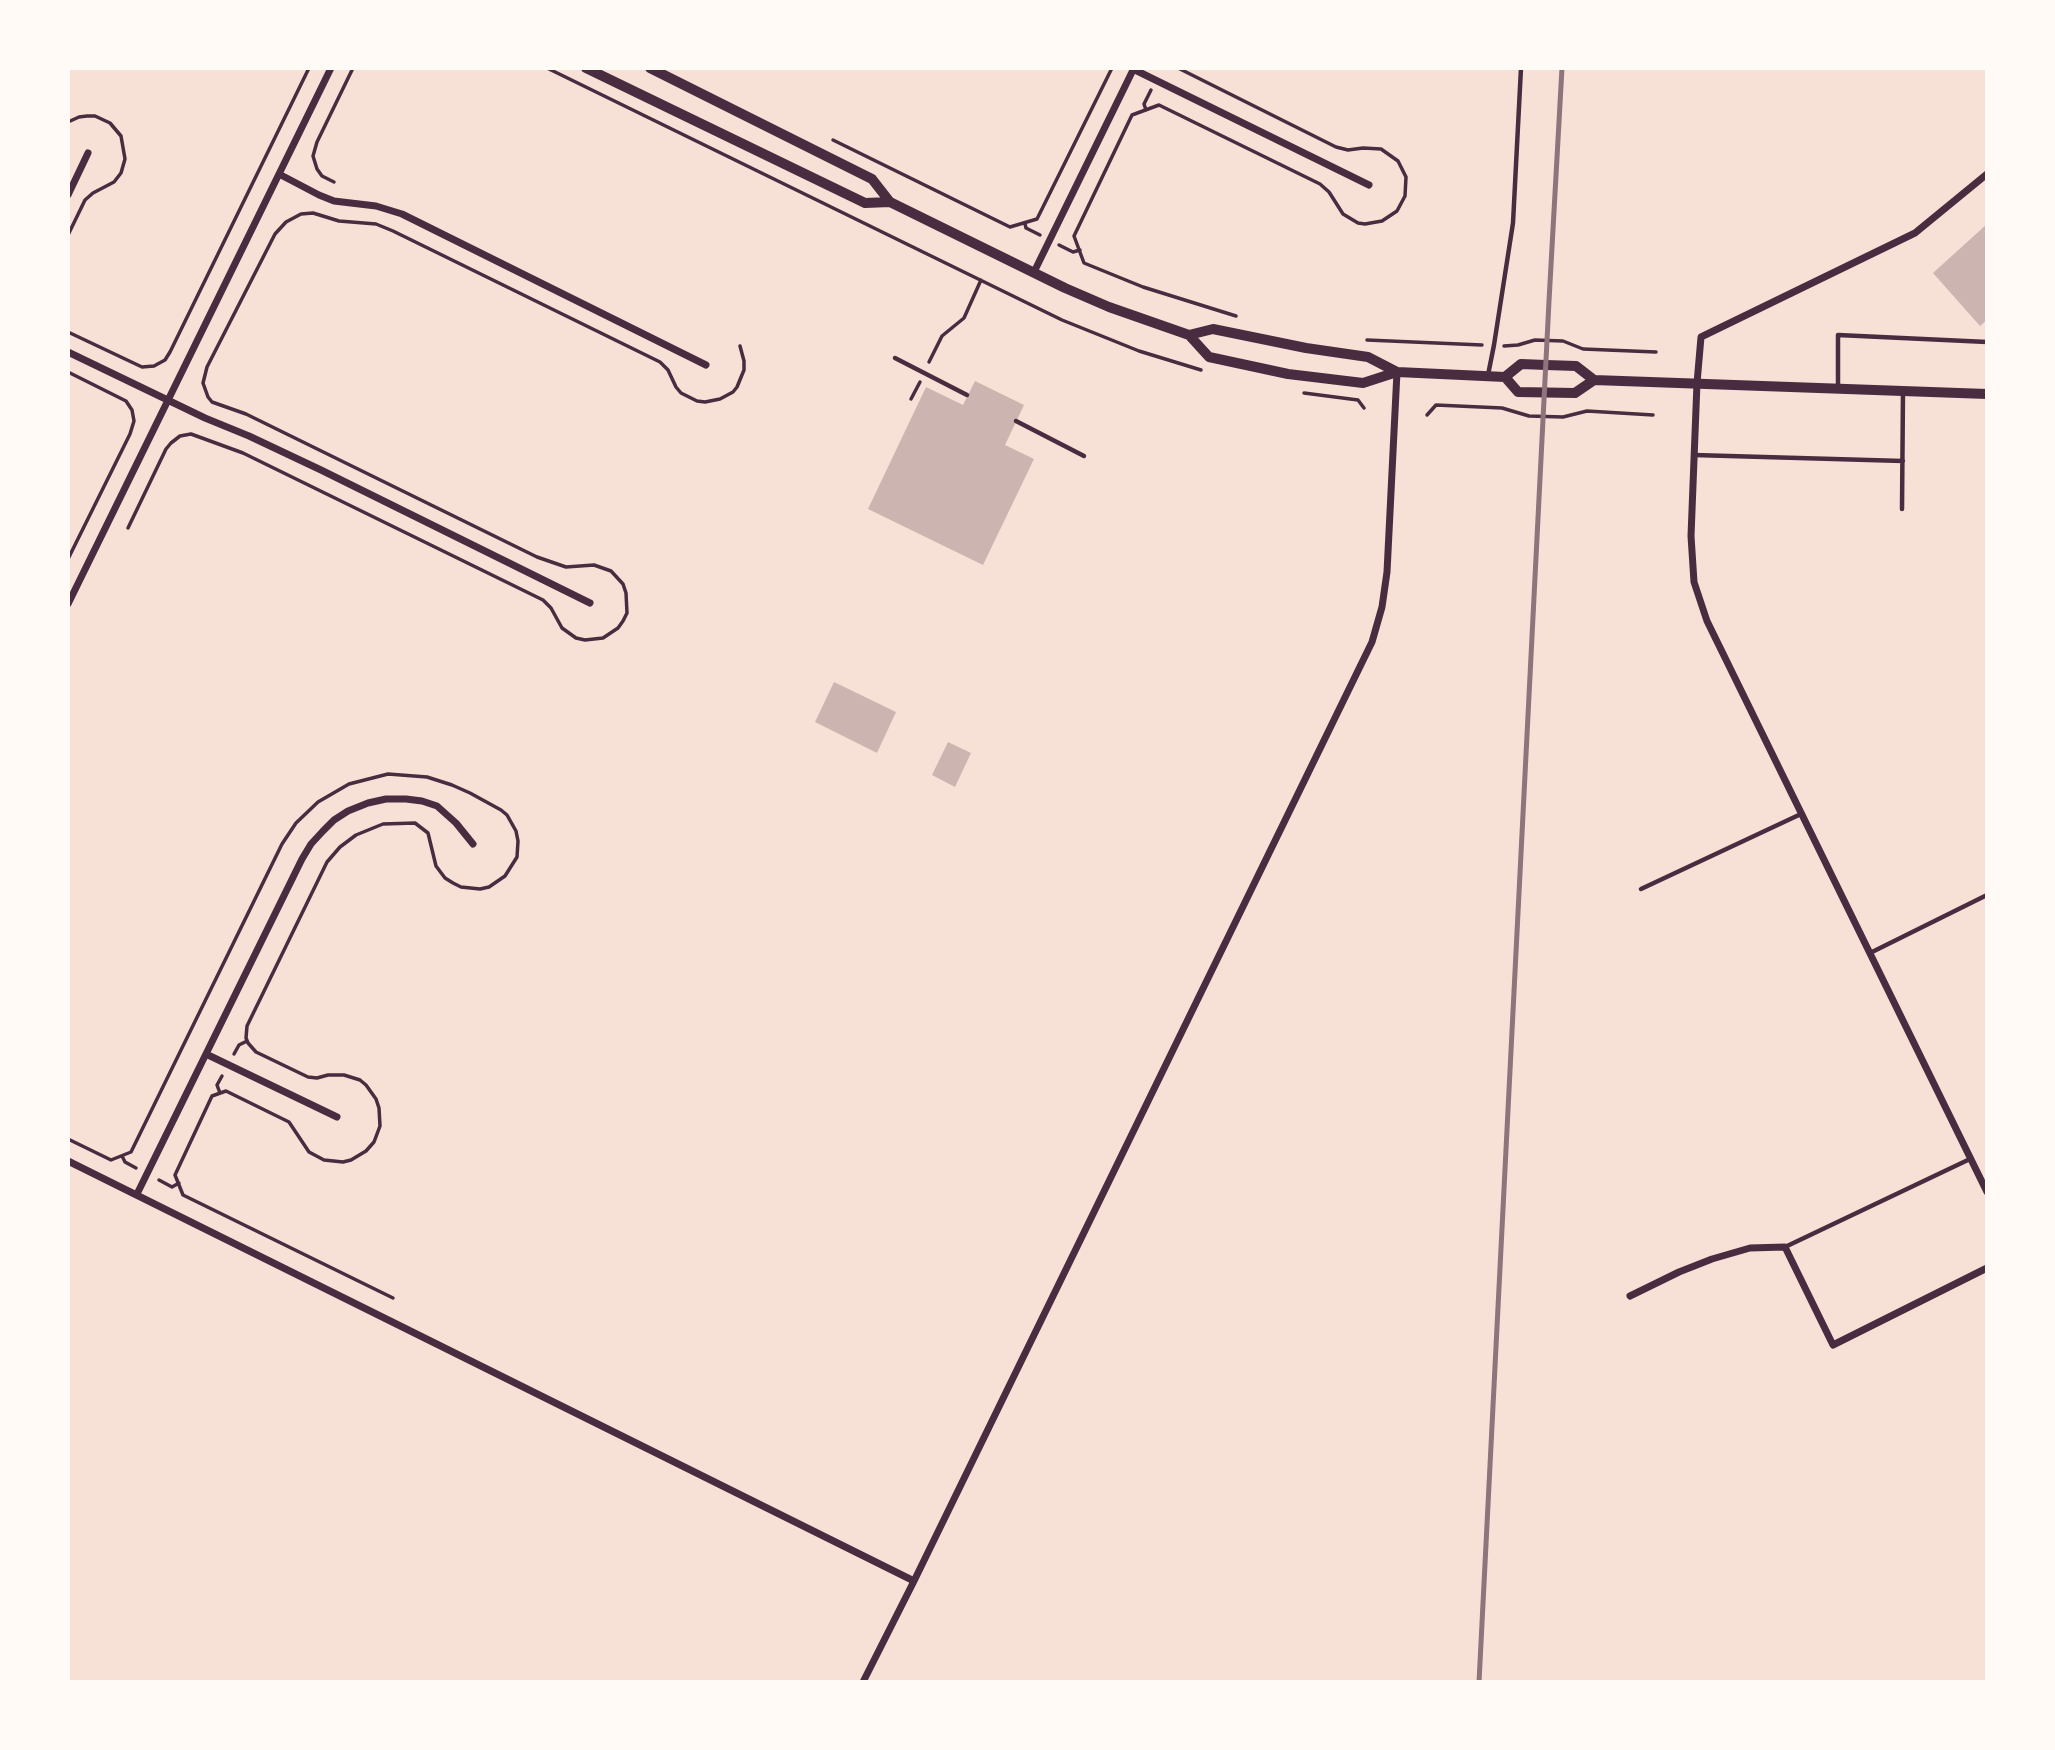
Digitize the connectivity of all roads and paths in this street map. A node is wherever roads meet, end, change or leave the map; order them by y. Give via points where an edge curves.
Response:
1 (309, 68) edge
2 (331, 68) edge
3 (353, 68) edge
4 (547, 68) edge
5 (586, 68) edge
6 (650, 68) edge
7 (1112, 68) edge
8 (1178, 68) edge
9 (1521, 68) edge
10 (1133, 69) edge
11 (68, 122) edge
12 (828, 138) dead end
13 (88, 153) dead end
14 (279, 174) junction
15 (1987, 174) edge
16 (334, 182) dead end
17 (1369, 184) dead end
18 (68, 195) edge
19 (890, 202) junction
20 (68, 235) edge
21 (1034, 272) junction
22 (982, 280) junction
23 (1236, 316) dead end
24 (68, 332) edge
25 (1189, 335) junction
26 (1363, 340) dead end
27 (1987, 342) edge
28 (1494, 345) junction
29 (740, 346) dead end
30 (68, 352) edge
31 (1656, 352) dead end
32 (895, 358) dead end
33 (706, 365) dead end
34 (68, 372) edge
35 (1209, 372) dead end
36 (1398, 372) junction
37 (924, 373) junction
38 (1488, 376) junction
39 (1505, 377) junction
40 (1594, 380) junction
41 (1697, 383) junction
42 (1838, 388) junction
43 (1294, 391) dead end
44 (1903, 391) junction
45 (1987, 394) edge
46 (967, 396) dead end
47 (911, 399) dead end
48 (168, 401) junction
49 (1364, 408) dead end
50 (1427, 415) dead end
51 (1653, 415) dead end
52 (1016, 421) dead end
53 (1694, 455) junction
54 (1084, 456) dead end
55 (1903, 461) junction
56 (1902, 509) dead end
57 (128, 528) dead end
58 (68, 559) edge
59 (590, 603) dead end
60 (68, 604) edge
61 (1802, 813) junction
62 (473, 844) dead end
63 (1641, 889) dead end
64 (1987, 895) edge
65 (1870, 953) junction
66 (206, 1054) junction
67 (337, 1117) dead end
68 (68, 1139) edge
69 (1971, 1159) junction
70 (68, 1161) edge
71 (1987, 1192) edge
72 (137, 1194) junction
73 (1785, 1247) junction
74 (1987, 1268) edge
75 (1630, 1296) dead end
76 (393, 1298) dead end
77 (914, 1581) junction
78 (863, 1682) edge

1 - 24 path via 165,360 142,367
2 - 14 street
3 - 16 path via 313,156 322,176
4 - 22 path
5 - 19 main road via 864,203
6 - 19 main road via 873,179
7 - 12 path via 1037,219 1010,227
8 - 23 path via 1336,147 1372,147 1390,153 1406,177 1405,196 1397,211 1382,220 1358,223 1343,214 1320,184 1159,105 1132,115 1074,236 1084,263 1143,288
9 - 28 lane via 1513,223
10 - 17 street
10 - 21 street
11 - 20 path via 88,116 103,119 116,128 125,151 118,177 86,200
13 - 18 street
14 - 33 street via 334,201 402,214
14 - 48 street
15 - 41 street via 1915,233 1701,337
19 - 21 main road
21 - 25 main road via 1109,307
22 - 35 path via 1106,338
22 - 37 path via 964,318 942,337
25 - 36 main road via 1213,329 1368,357
25 - 36 main road via 1209,357 1288,374 1363,383
26 - 28 path
27 - 42 lane via 1838,335
28 - 31 path via 1563,341 1583,349
28 - 38 lane
29 - 57 path via 744,370 737,387 720,399 697,401 681,393 668,370 654,358 393,231 376,224 301,214 275,234 207,367 202,383 208,397 537,557 566,567 594,565 611,571 626,593 623,621 603,638 576,638 562,628 543,600 243,453 191,435 180,436 166,449
30 - 48 street
32 - 37 lane
34 - 58 path via 126,401 134,421
36 - 38 main road
36 - 77 street via 1387,572 1372,642
37 - 46 lane
37 - 47 path
38 - 39 main road
39 - 40 main road via 1521,364 1576,366
39 - 40 main road via 1518,392 1575,393
40 - 41 main road
41 - 42 main road
41 - 53 street
42 - 44 main road
43 - 49 path via 1358,400
44 - 45 main road
44 - 55 lane
48 - 59 street via 273,447
48 - 60 street
50 - 51 path via 1436,405 1502,408 1536,416 1563,417 1587,411
52 - 54 lane
53 - 55 lane
53 - 61 street via 1690,536 1694,582 1707,621
55 - 56 lane
61 - 63 lane
61 - 65 street
62 - 66 street via 446,813 422,801 386,799 334,820 302,859
64 - 65 lane
65 - 69 street
66 - 67 street
66 - 72 street
68 - 76 path via 111,1160 131,1152 282,844 318,802 349,784 388,774 427,777 470,793 501,810 516,831 517,857 505,876 480,889 453,883 436,866 428,833 415,824 383,824 356,835 327,862 245,1032 256,1052 308,1077 344,1074 366,1085 379,1108 380,1126 373,1142 351,1160 324,1160 309,1152 285,1119 226,1091 212,1096 175,1175 184,1195
69 - 71 street
69 - 73 lane
70 - 72 street
72 - 77 street
73 - 74 street via 1833,1345
73 - 75 street via 1750,1248 1712,1259
77 - 78 street

